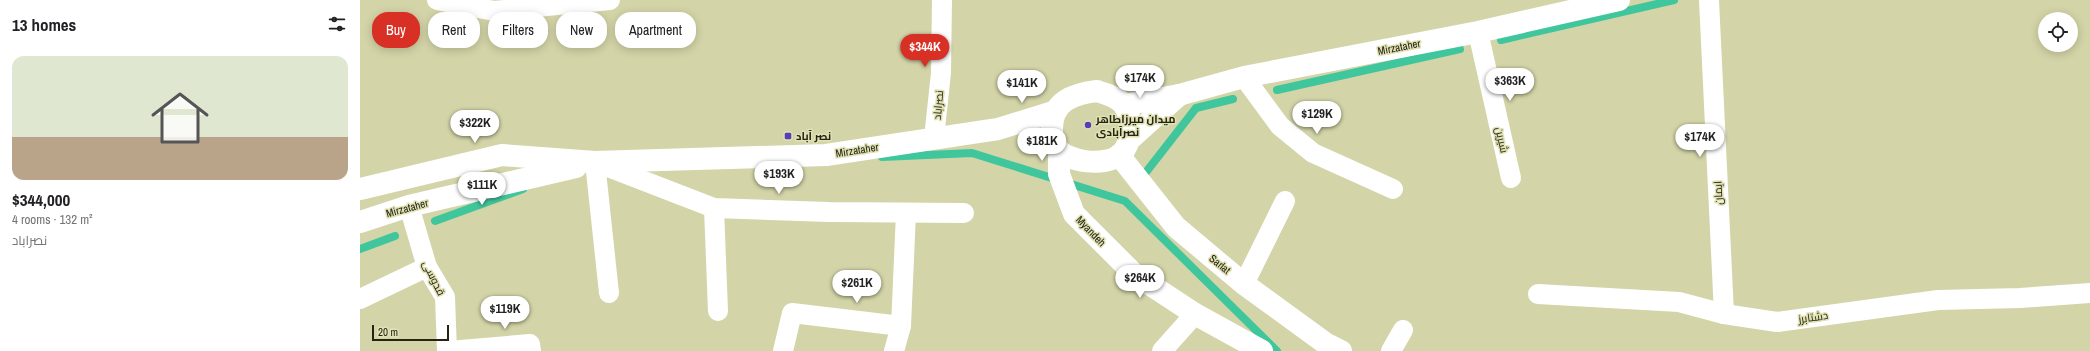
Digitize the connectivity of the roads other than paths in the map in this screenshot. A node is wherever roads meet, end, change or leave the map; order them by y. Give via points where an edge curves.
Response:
1 (437, 0) edge
2 (610, 0) edge
3 (942, 0) edge
4 (1619, 0) edge
5 (1709, 0) edge
6 (1478, 32) junction
7 (1244, 77) junction
8 (1179, 95) junction
9 (1124, 105) junction
10 (1056, 111) junction
11 (998, 129) junction
12 (934, 138) junction
13 (1056, 142) junction
14 (1124, 148) junction
15 (596, 162) junction
16 (1511, 178) dead end
17 (360, 189) edge
18 (1393, 189) dead end
19 (1285, 201) dead end
20 (409, 206) junction
21 (714, 208) junction
22 (906, 213) junction
23 (964, 213) dead end
24 (360, 222) edge
25 (427, 267) junction
26 (1244, 284) junction
27 (609, 293) dead end
28 (2090, 293) edge
29 (1538, 294) dead end
30 (360, 299) edge
31 (718, 311) dead end
32 (1195, 314) junction
33 (1724, 314) junction
34 (902, 326) junction
35 (1402, 330) dead end
36 (448, 351) edge
37 (531, 351) edge
38 (783, 351) edge
39 (894, 351) edge
40 (1162, 351) edge
41 (1262, 351) edge
42 (1341, 351) edge
43 (1391, 351) edge

1 - 2 street via 494,11
3 - 12 street, نصراباد via 941,73
4 - 6 main road, Mirzataher
5 - 33 street, ایمان
6 - 7 main road, Mirzataher
6 - 16 street, شیرین
7 - 8 main road, Mirzataher
7 - 18 street via 1280,126 1313,153
8 - 9 main road, Mirzataher
8 - 14 main road, Mirzataher
9 - 10 main road, Mirzataher via 1112,95 1097,90 1078,93 1064,100
9 - 14 main road via 1130,122
10 - 11 main road, Mirzataher
10 - 13 main road via 1052,120
11 - 12 main road, Mirzataher
11 - 13 main road, Mirzataher
12 - 15 main road, Mirzataher via 826,155
13 - 14 main road, Mirzataher via 1075,160 1092,162
13 - 32 main road, Myandeh via 1059,174 1074,214 1134,274
14 - 26 main road, Sarlat via 1176,227
15 - 17 main road, Mirzataher via 502,155
15 - 20 main road, Mirzataher
15 - 21 street
15 - 27 street
19 - 26 street
20 - 24 main road, Mirzataher
20 - 25 street, قدوسی
21 - 22 street
21 - 31 street
22 - 23 street
22 - 34 street
25 - 30 street
25 - 36 street, قدوسی via 445,297
26 - 42 main road, Sarlat via 1325,343
28 - 33 street, دشتابرز via 1938,300 1777,322
29 - 33 street, دشتابرز via 1679,302
32 - 40 street
32 - 41 main road, Myandeh
34 - 38 street via 792,313
34 - 39 street
35 - 43 street
36 - 37 street, قدوسی via 530,344

